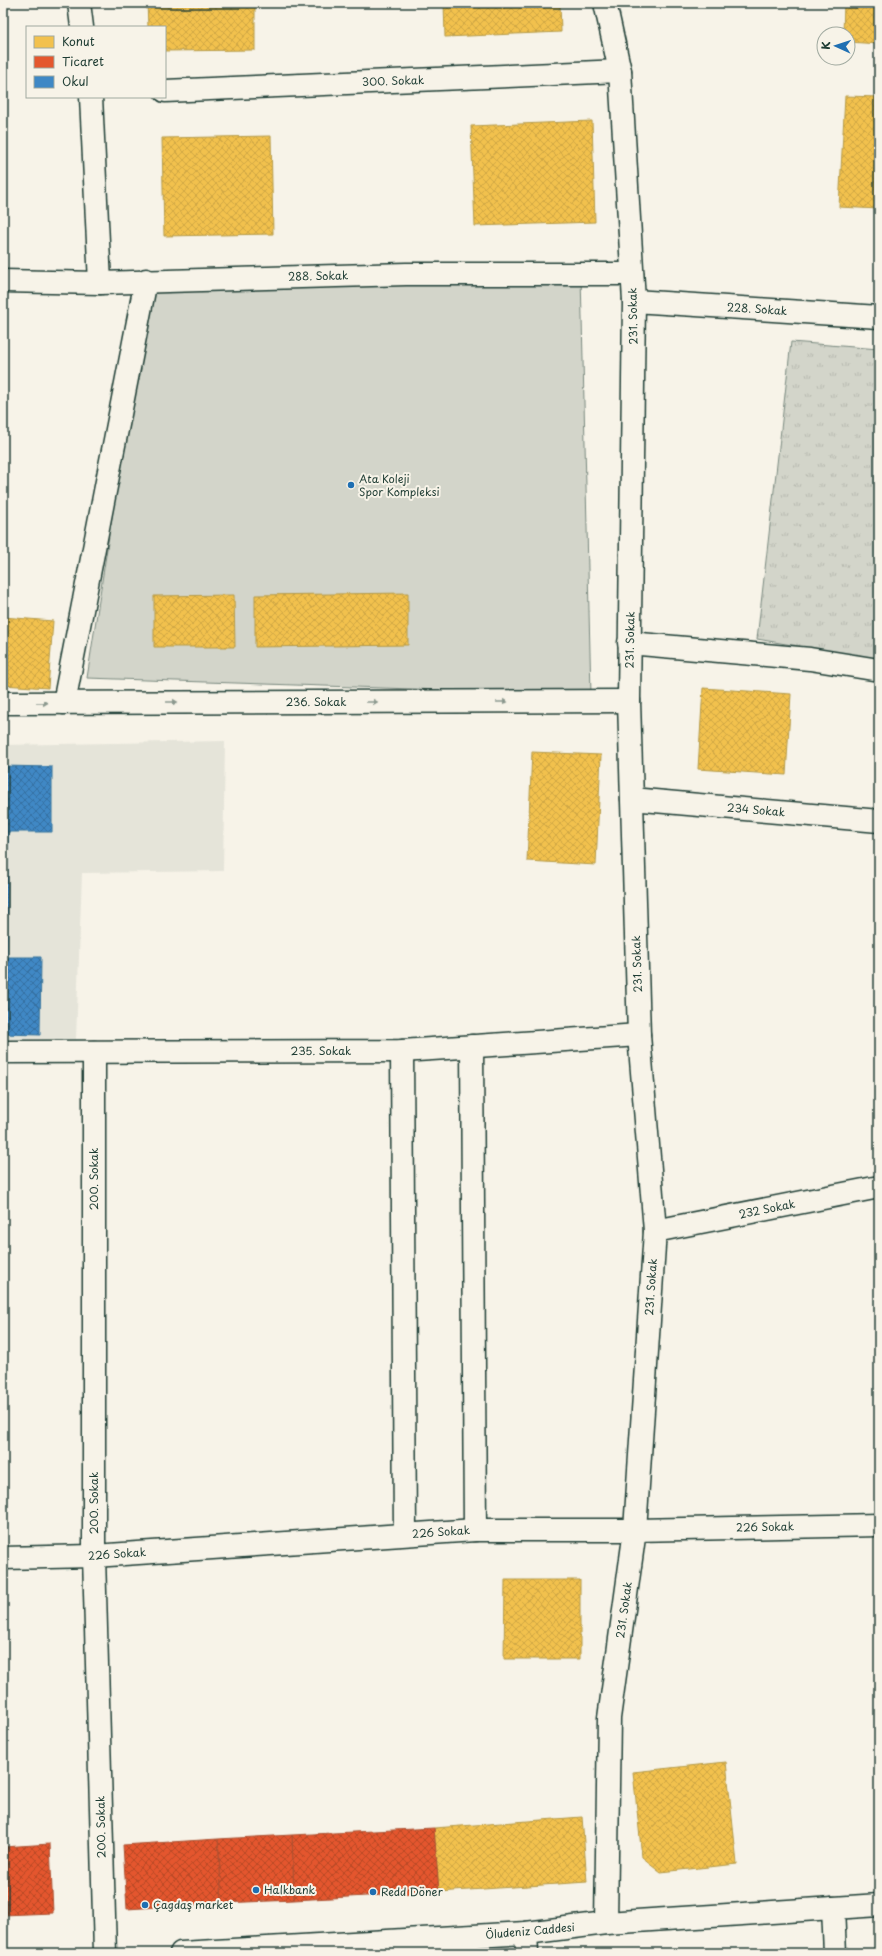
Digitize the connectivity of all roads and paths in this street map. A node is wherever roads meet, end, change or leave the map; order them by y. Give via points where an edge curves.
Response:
1 (79, 3) edge
2 (606, 3) edge
3 (82, 26) edge
4 (620, 71) junction
5 (166, 91) edge
6 (91, 98) edge
7 (632, 274) junction
8 (146, 280) junction
9 (3, 281) edge
10 (100, 283) junction
11 (634, 301) junction
12 (879, 317) edge
13 (630, 643) junction
14 (879, 670) edge
15 (629, 701) junction
16 (64, 702) junction
17 (3, 703) edge
18 (632, 799) junction
19 (879, 821) edge
20 (639, 1035) junction
21 (472, 1046) junction
22 (402, 1050) junction
23 (3, 1052) edge
24 (94, 1052) junction
25 (879, 1187) edge
26 (655, 1231) junction
27 (879, 1525) edge
28 (475, 1530) junction
29 (635, 1530) junction
30 (405, 1534) junction
31 (94, 1556) junction
32 (3, 1558) edge
33 (879, 1905) edge
34 (833, 1908) junction
35 (606, 1923) junction
36 (526, 1943) edge
37 (105, 1953) edge
38 (181, 1953) edge
39 (835, 1953) edge

1 - 3 street
2 - 4 street, 231. Sokak
4 - 5 street, 300. Sokak
4 - 7 street, 231. Sokak
6 - 10 street
7 - 8 street, 288. Sokak via 406,274
7 - 11 street, 231. Sokak
8 - 10 street, 288. Sokak
8 - 16 street
9 - 10 street, 288. Sokak
11 - 12 street, 228. Sokak
11 - 13 street, 231. Sokak
13 - 14 street via 810,659
13 - 15 street, 231. Sokak
16 -> 15 street, 236. Sokak
15 - 18 street, 231. Sokak
17 -> 16 street, 236. Sokak
18 - 19 street, 234 Sokak
18 - 20 street, 231. Sokak
20 - 21 street, 235. Sokak
20 - 26 street, 231. Sokak
21 - 22 street, 235. Sokak
21 - 28 street
22 - 24 street, 235. Sokak
22 - 30 street
23 - 24 street, 235. Sokak
24 - 31 street, 200. Sokak
25 - 26 street, 232 Sokak
26 - 29 street, 231. Sokak
27 - 29 street, 226 Sokak
28 - 29 street, 226 Sokak
28 - 30 street, 226 Sokak
29 - 35 street, 231. Sokak via 609,1718
30 - 31 street, 226 Sokak
31 - 32 street, 226 Sokak
31 - 37 street, 200. Sokak
33 - 34 street, Öludeniz Caddesi
34 - 35 street, Öludeniz Caddesi
34 - 39 street
35 - 36 street, Öludeniz Caddesi
36 - 38 street, Öludeniz Caddesi

